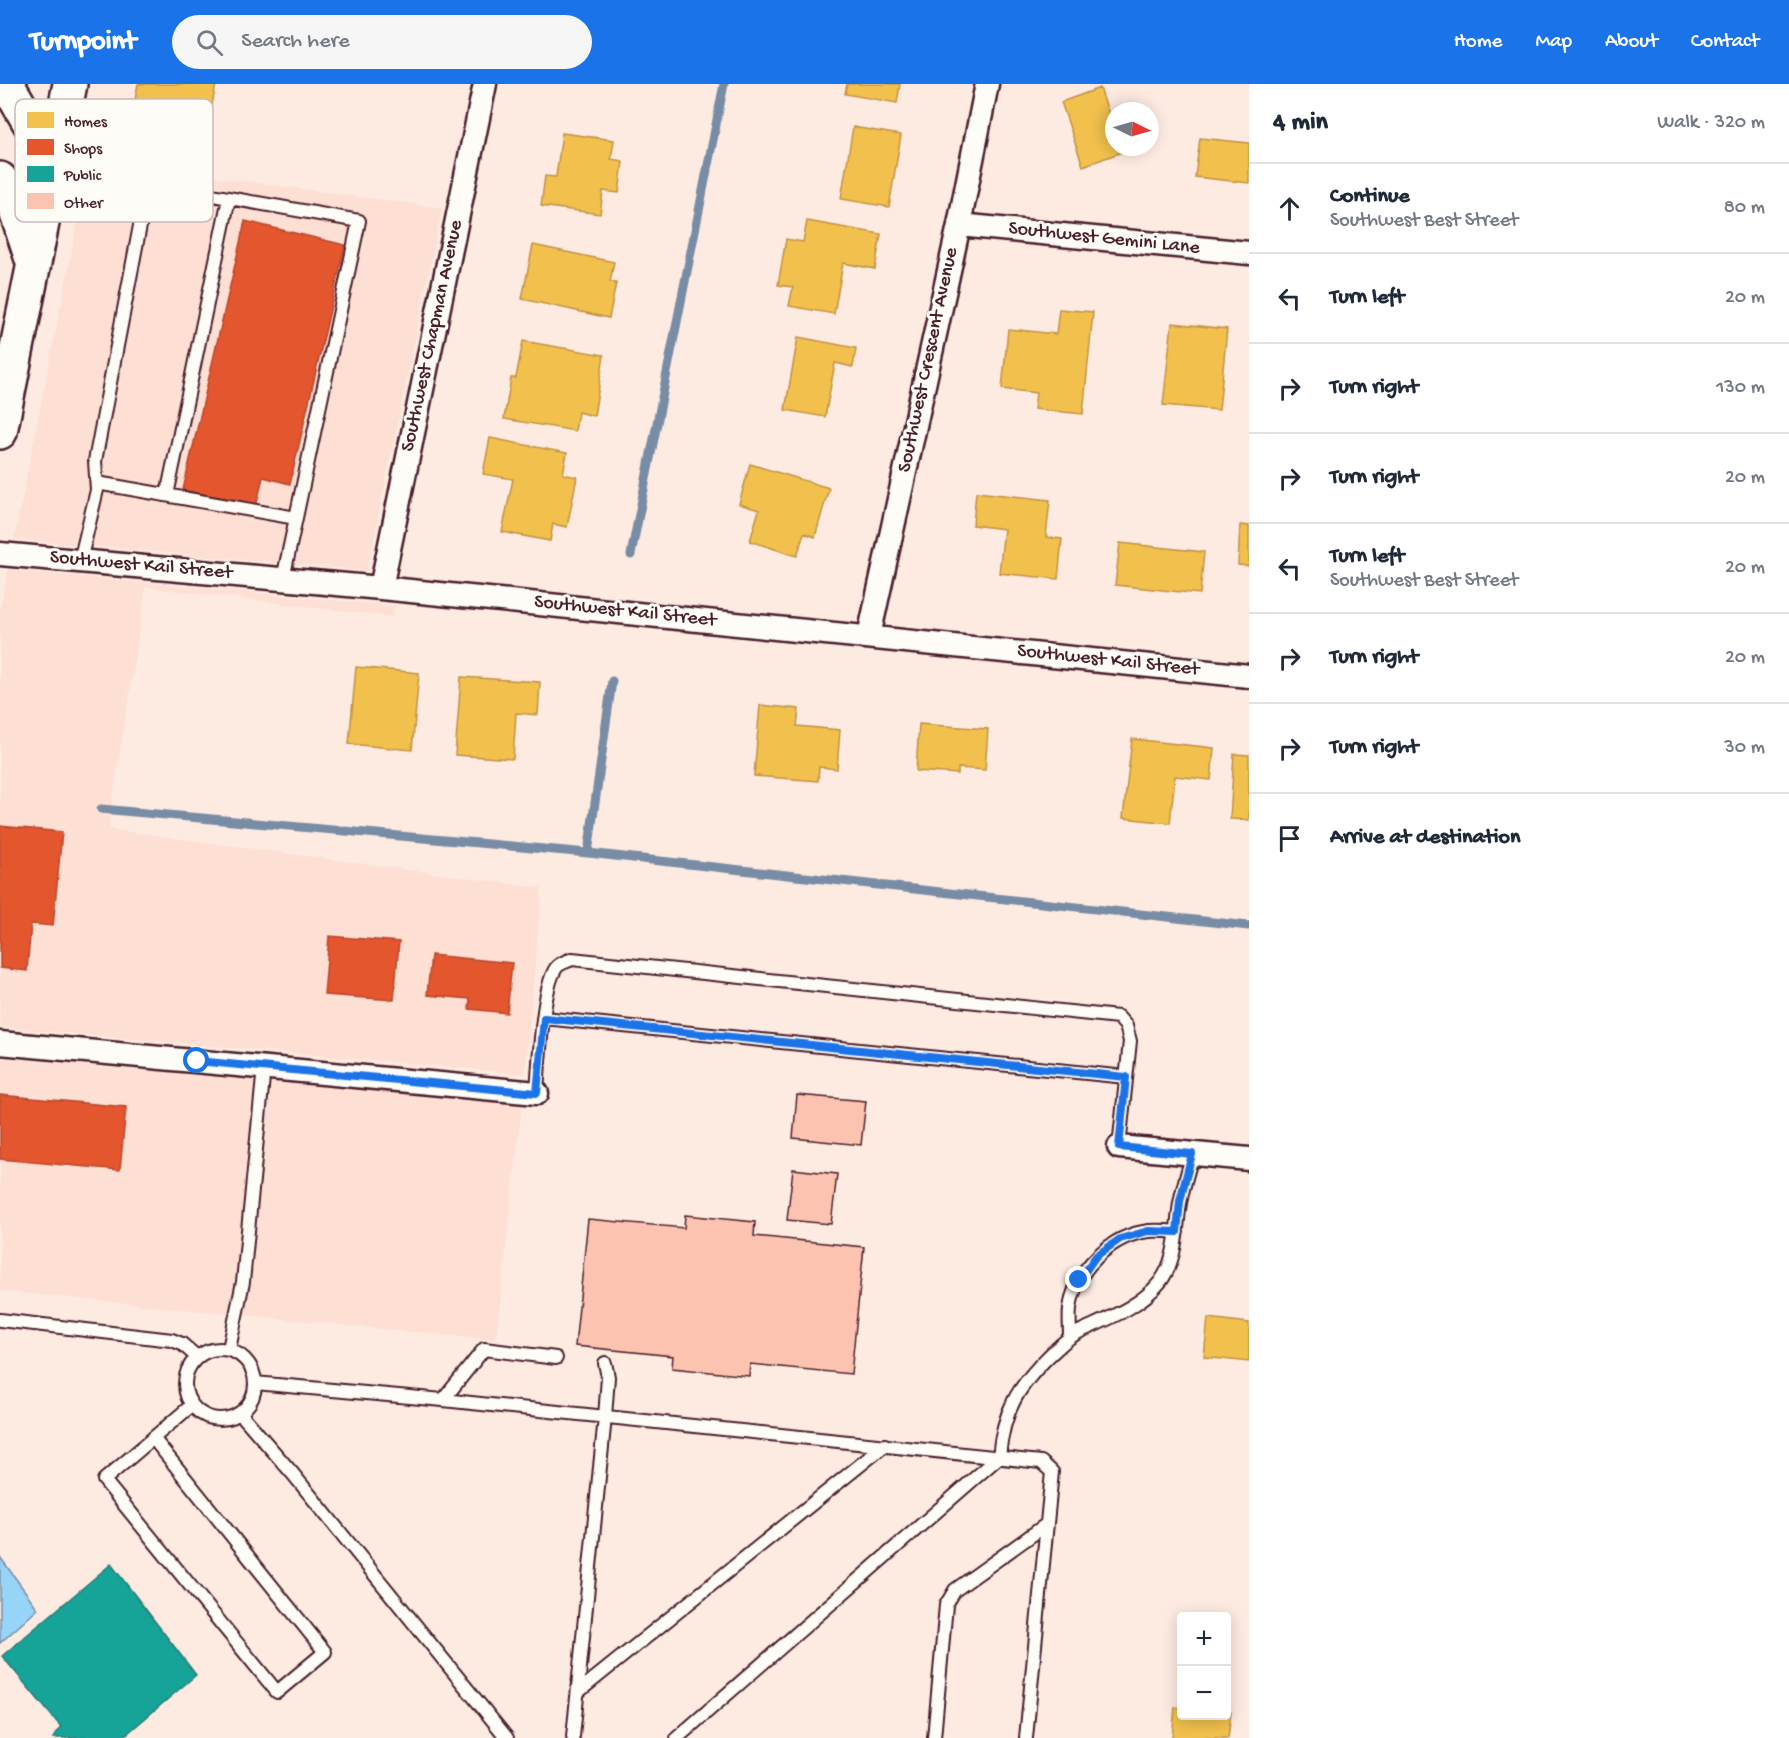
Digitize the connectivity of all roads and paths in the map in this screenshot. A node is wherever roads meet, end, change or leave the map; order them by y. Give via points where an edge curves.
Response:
1 (7, 84) edge
2 (70, 84) edge
3 (485, 84) edge
4 (987, 84) edge
5 (16, 99) edge
6 (67, 99) edge
7 (0, 179) edge
8 (213, 195) edge
9 (229, 198) junction
10 (15, 208) edge
11 (20, 222) edge
12 (42, 222) edge
13 (141, 222) edge
14 (959, 225) junction
15 (1249, 253) edge
16 (34, 263) junction
17 (0, 432) edge
18 (97, 483) junction
19 (167, 495) junction
20 (296, 518) junction
21 (0, 554) edge
22 (80, 561) junction
23 (283, 579) junction
24 (381, 588) junction
25 (869, 636) junction
26 (1249, 676) edge
27 (544, 1018) junction
28 (0, 1042) edge
29 (264, 1067) junction
30 (1126, 1077) junction
31 (537, 1093) joint
32 (1119, 1147) joint
33 (1192, 1154) junction
34 (1249, 1159) edge
35 (1177, 1232) junction
36 (0, 1320) edge
37 (1070, 1336) junction
38 (229, 1349) junction
39 (197, 1357) junction
40 (556, 1358) dead end
41 (605, 1363) dead end
42 (255, 1383) junction
43 (443, 1400) junction
44 (192, 1405) junction
45 (240, 1413) junction
46 (605, 1417) junction
47 (153, 1438) junction
48 (885, 1445) junction
49 (999, 1457) junction
50 (1047, 1524) junction
51 (578, 1692) junction
52 (575, 1737) edge
53 (507, 1738) edge
54 (560, 1738) edge
55 (677, 1738) edge
56 (934, 1738) edge
57 (1026, 1738) edge

1 - 5 main road
2 - 6 main road
3 - 24 street, Southwest Chapman Avenue
4 - 14 street, Southwest Crescent Avenue
7 - 10 main road
8 - 9 lane
9 - 19 lane
9 - 20 lane via 359,221
11 - 16 main road
12 - 16 main road
13 - 18 lane via 95,461
14 - 15 street, Southwest Gemini Lane
14 - 25 street, Southwest Crescent Avenue
16 - 17 main road
18 - 19 lane
18 - 22 lane
19 - 20 lane
20 - 23 lane
21 - 22 street, Southwest Kail Street
22 - 23 street, Southwest Kail Street
23 - 24 street, Southwest Kail Street
24 - 25 street, Southwest Kail Street
25 - 26 street, Southwest Kail Street
27 - 30 lane
27 - 30 lane via 550,978 558,966 572,959 1118,1017 1126,1026 1130,1041
27 - 31 lane
28 - 29 street
29 - 31 street
29 - 38 lane via 243,1282
30 - 32 lane
32 - 33 street
33 - 34 street
33 - 35 lane
35 - 37 lane via 1169,1268 1159,1283 1113,1317
35 - 37 lane via 1148,1231 1120,1239 1096,1256 1079,1280 1073,1298
36 - 39 lane via 172,1340
37 - 49 lane via 1032,1372 1017,1394 1002,1431
38 - 39 lane via 217,1348
38 - 42 lane via 248,1361
39 - 44 lane via 190,1365 185,1385
40 - 43 lane via 484,1350
41 - 46 lane
42 - 43 lane
42 - 45 lane via 249,1405
43 - 46 lane
44 - 45 lane via 200,1413 220,1419
44 - 47 lane
45 - 53 lane
46 - 48 lane
46 - 51 lane
47 - 47 lane via 325,1652 277,1692 104,1480
48 - 49 lane
48 - 51 lane
49 - 50 lane via 1041,1462 1052,1472
49 - 55 lane
50 - 56 lane via 955,1590 946,1605
50 - 57 lane
51 - 52 lane
52 - 54 lane

